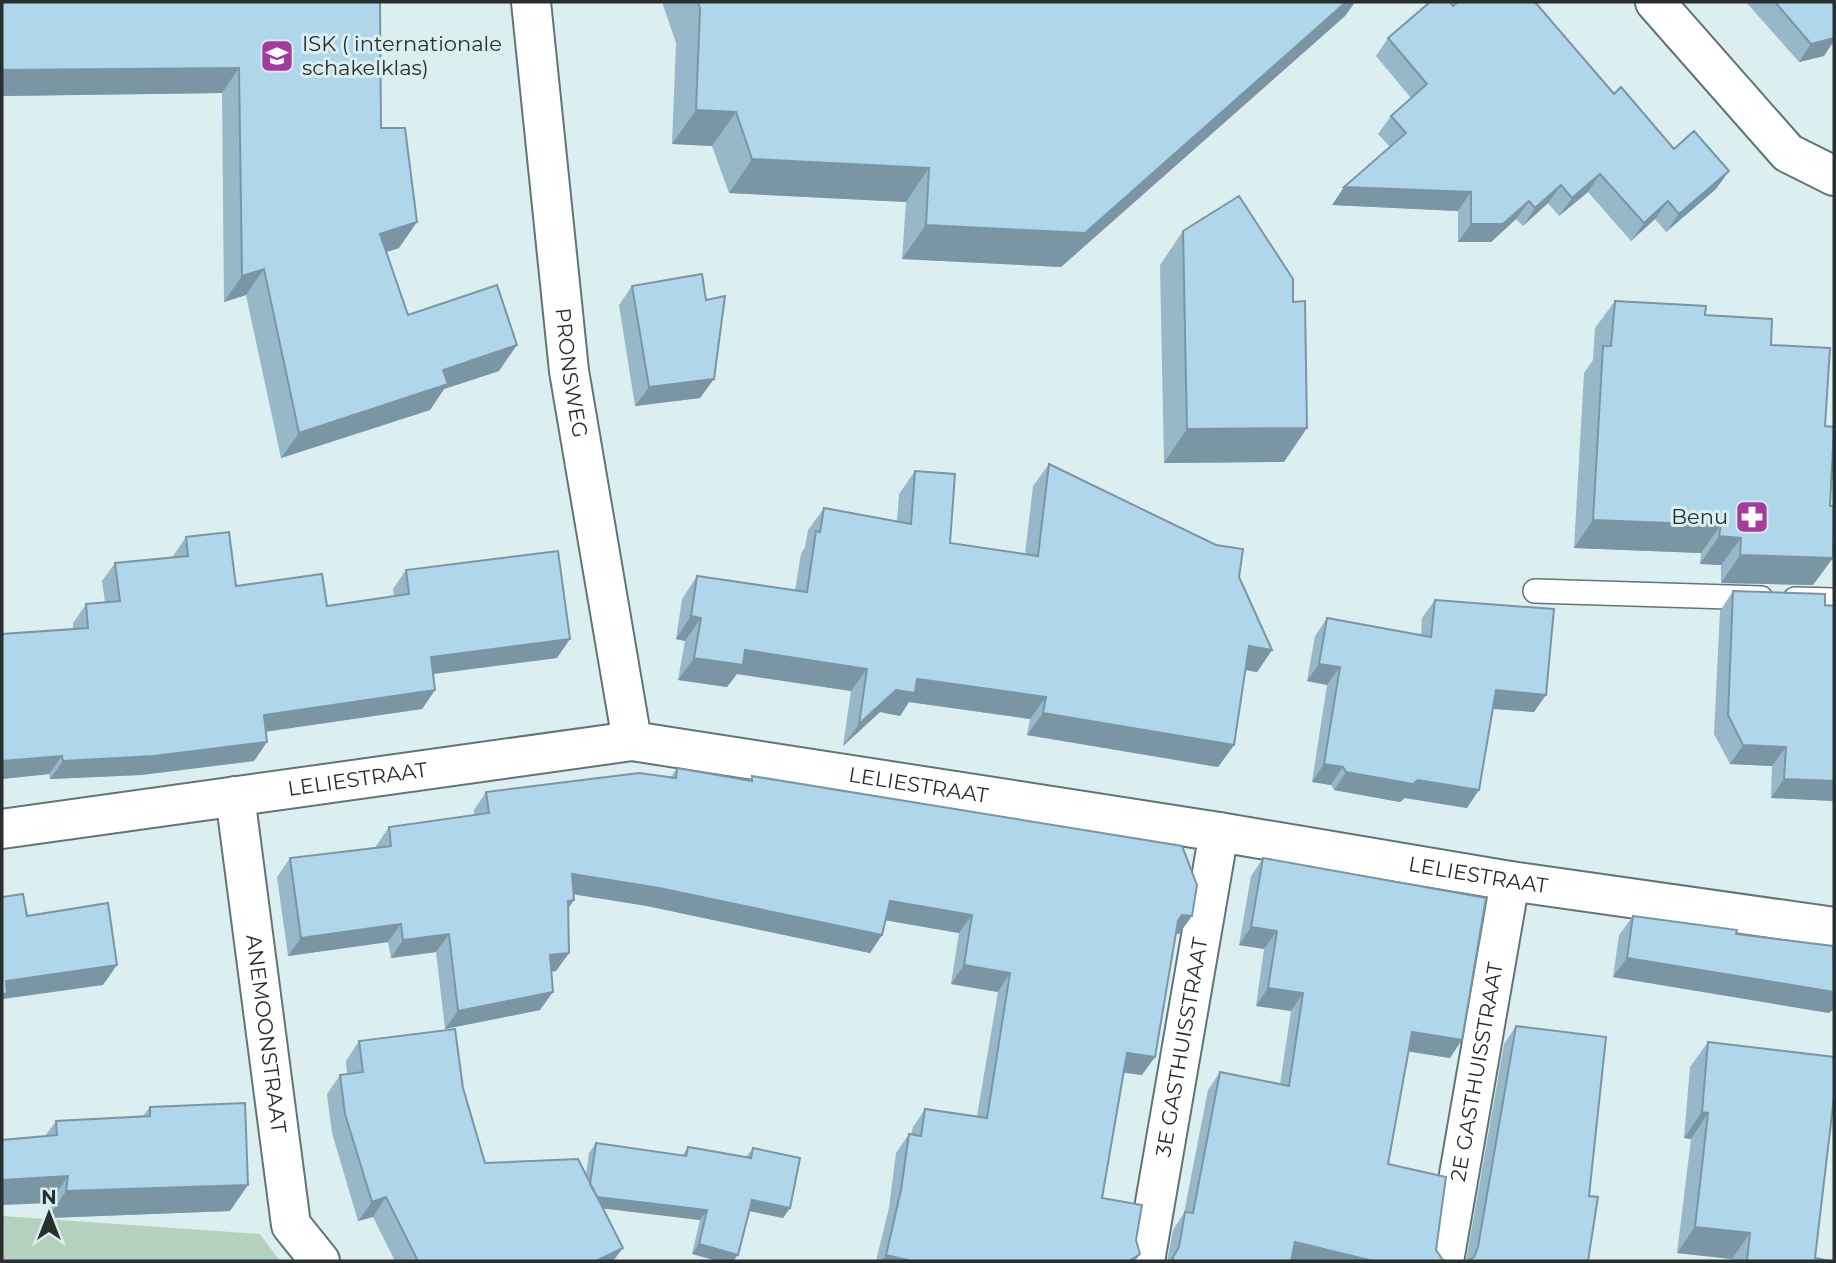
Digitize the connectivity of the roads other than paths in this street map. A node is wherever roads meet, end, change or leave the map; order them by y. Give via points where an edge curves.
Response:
1 (531, 2) edge
2 (1655, 2) edge
3 (1834, 176) edge
4 (1535, 591) dead end
5 (1834, 600) edge
6 (632, 741) junction
7 (235, 796) junction
8 (2, 829) edge
9 (1219, 832) junction
10 (1510, 881) junction
11 (1834, 927) edge
12 (320, 1261) edge
13 (1145, 1261) edge
14 (1444, 1261) edge

1 - 6 street, PRONSWEG via 569,371
2 - 3 street via 1788,153
4 - 5 lane
6 - 7 street, LELIESTRAAT
6 - 9 street, LELIESTRAAT
7 - 8 street, LELIESTRAAT
7 - 12 street, ANEMOONSTRAAT via 290,1225
9 - 10 street, LELIESTRAAT
9 - 13 street, 3E GASTHUISSTRAAT
10 - 11 street, LELIESTRAAT
10 - 14 street, 2E GASTHUISSTRAAT

